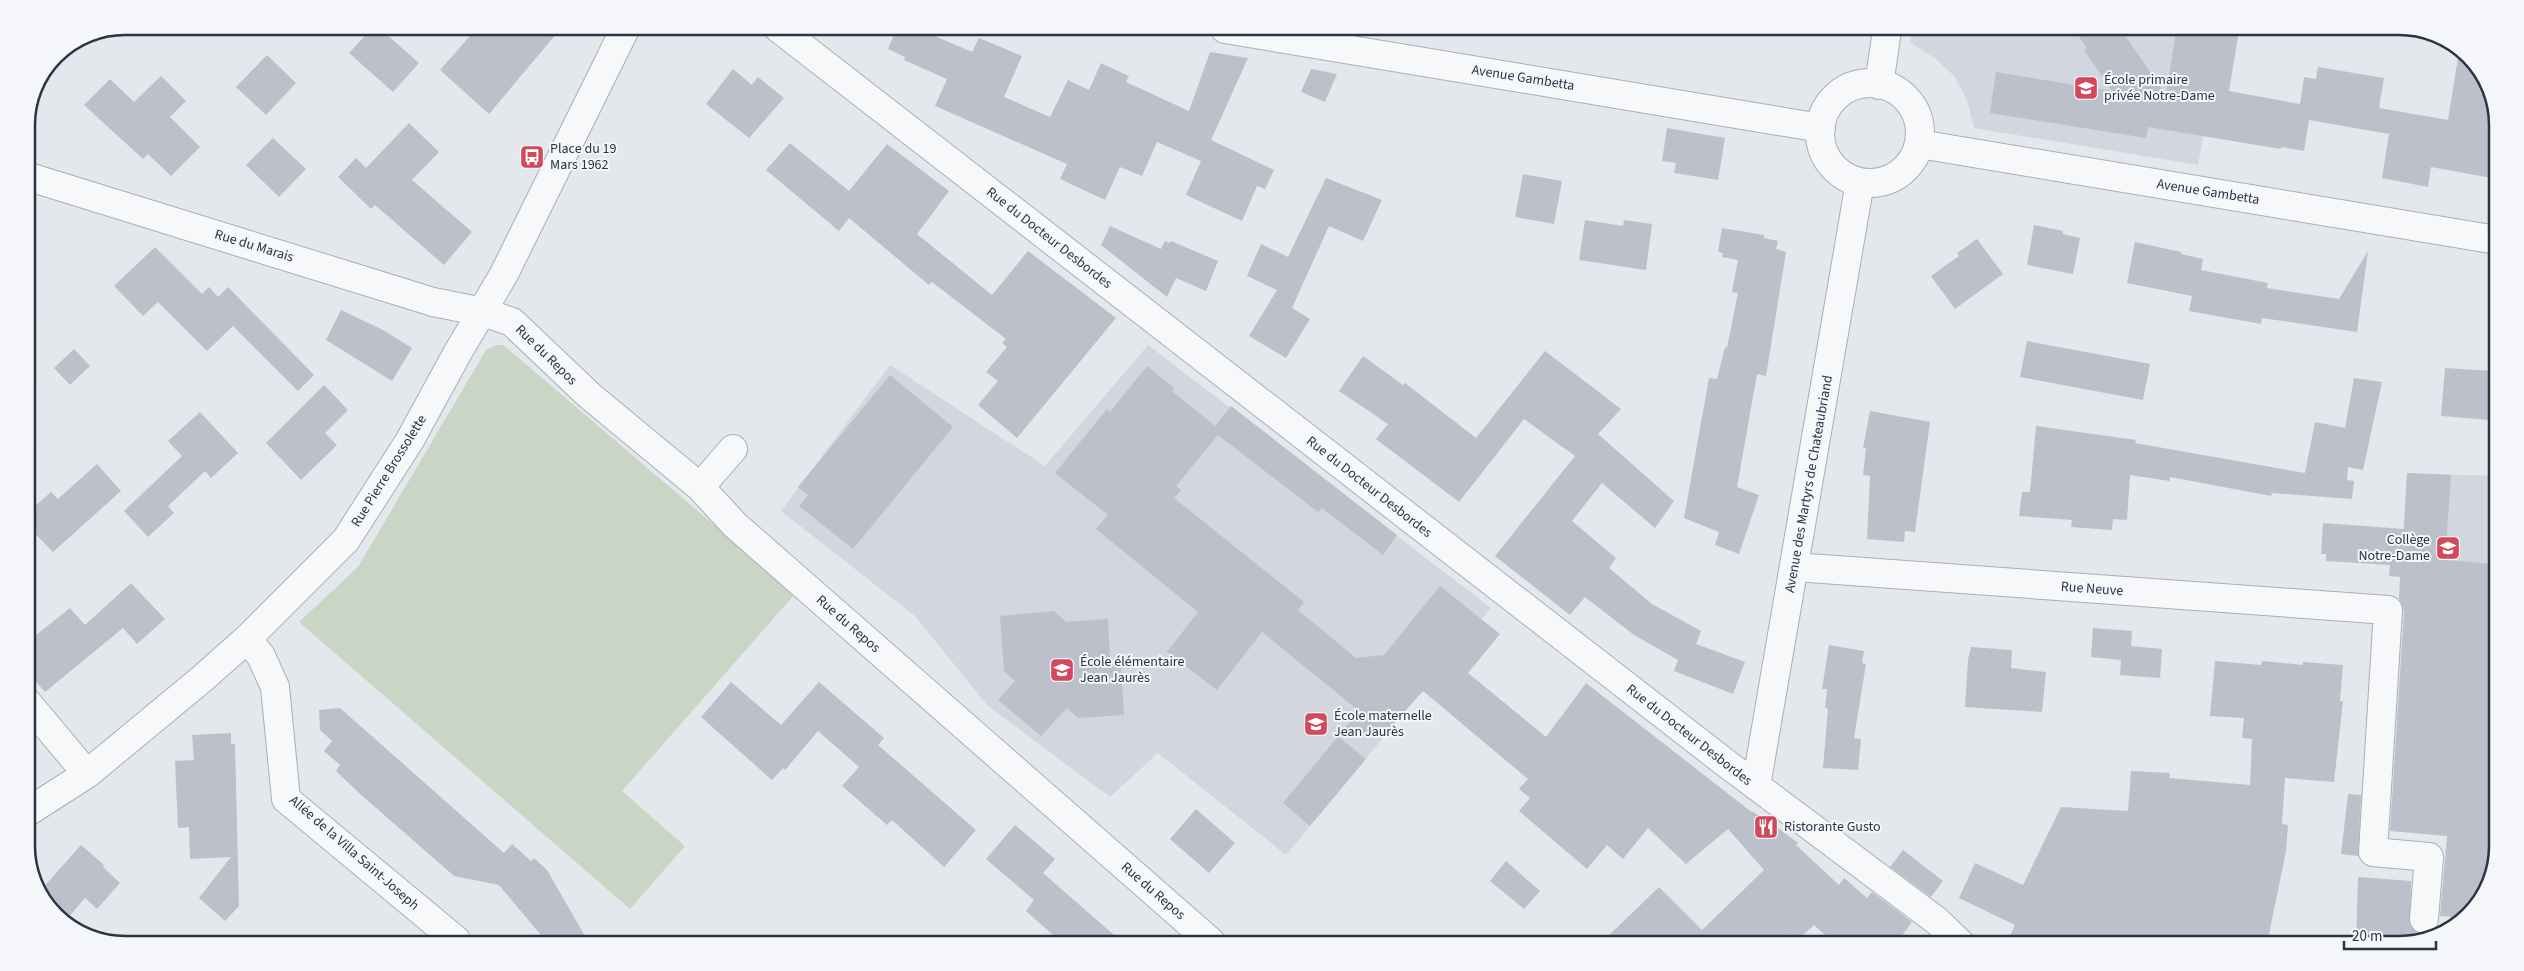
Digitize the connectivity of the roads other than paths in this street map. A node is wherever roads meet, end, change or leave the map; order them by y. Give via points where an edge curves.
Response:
1 (622, 35) edge
2 (787, 35) edge
3 (1261, 35) edge
4 (1886, 35) edge
5 (1879, 84) junction
6 (1821, 128) junction
7 (1919, 144) junction
8 (35, 179) edge
9 (1860, 182) junction
10 (2489, 239) edge
11 (483, 312) junction
12 (733, 449) dead end
13 (700, 487) junction
14 (1795, 567) junction
15 (247, 639) junction
16 (35, 712) edge
17 (87, 774) junction
18 (1756, 786) junction
19 (35, 807) edge
20 (2424, 919) dead end
21 (451, 936) edge
22 (1204, 936) edge
23 (1953, 936) edge

1 - 11 street, Rue Pierre Brossolette
2 - 18 street, Rue du Docteur Desbordes
3 - 6 street, Avenue Gambetta
4 - 5 street
5 - 6 street via 1856,86 1836,97 1826,111
5 - 7 street via 1892,88 1912,106 1920,131
6 - 9 street via 1822,146 1830,163 1843,175
7 - 9 street via 1915,156 1898,175 1873,183
7 - 10 street, Avenue Gambetta
8 - 11 street, Rue du Marais via 433,302
9 - 14 street, Avenue des Martyrs de Chateaubriand
11 - 13 street, Rue du Repos via 512,322 590,396
11 - 15 street, Rue Pierre Brossolette via 410,440 346,540
12 - 13 street
13 - 22 street, Rue du Repos via 735,525
14 - 18 street, Avenue des Martyrs de Chateaubriand
14 - 20 street, Rue Neuve via 2388,610 2373,852 2429,857
15 - 17 street, Rue Pierre Brossolette
15 - 21 street, Allée de la Villa Saint-Joseph via 261,656 275,687 286,799
16 - 17 street
17 - 19 street, Rue Pierre Brossolette
18 - 23 street, Rue du Docteur Desbordes

